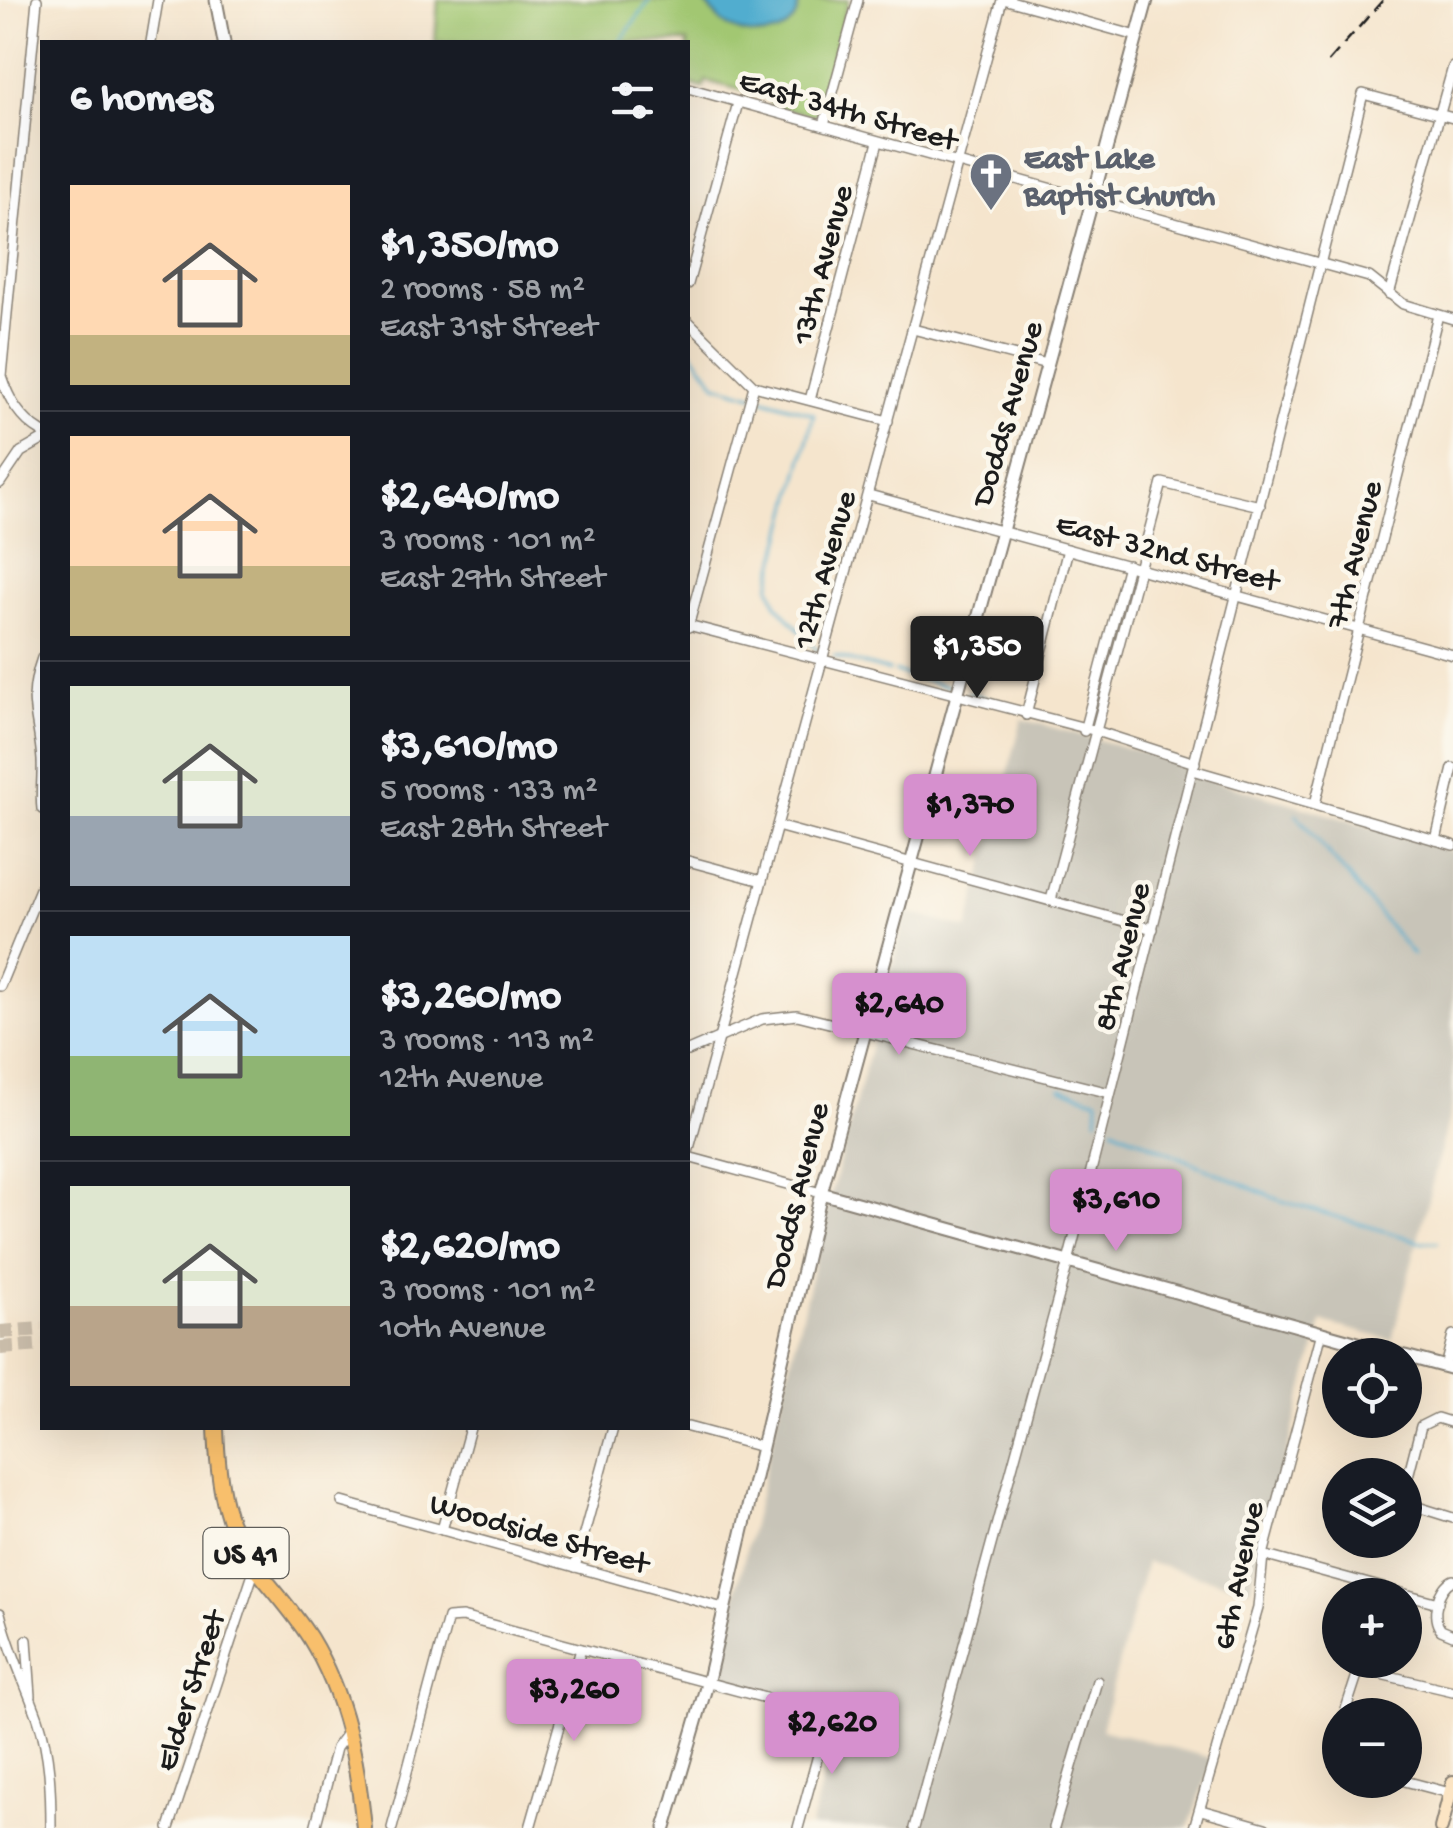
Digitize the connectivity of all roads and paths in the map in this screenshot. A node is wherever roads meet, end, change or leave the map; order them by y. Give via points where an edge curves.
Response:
1 (37, 0) edge
2 (158, 0) edge
3 (216, 0) edge
4 (858, 0) edge
5 (1004, 0) edge
6 (1146, 0) edge
7 (1137, 36) junction
8 (151, 40) edge
9 (224, 40) edge
10 (1453, 67) edge
11 (690, 89) edge
12 (738, 103) junction
13 (1440, 114) junction
14 (1453, 118) edge
15 (824, 125) junction
16 (878, 142) junction
17 (959, 164) junction
18 (1093, 199) junction
19 (1319, 263) junction
20 (690, 277) edge
21 (1390, 294) junction
22 (1438, 315) junction
23 (1453, 319) edge
24 (690, 323) edge
25 (913, 329) junction
26 (1047, 364) junction
27 (754, 386) junction
28 (810, 400) junction
29 (888, 421) junction
30 (40, 431) edge
31 (40, 441) edge
32 (0, 483) edge
33 (869, 496) junction
34 (1260, 506) junction
35 (1001, 530) junction
36 (1068, 549) junction
37 (1128, 565) junction
38 (1140, 568) junction
39 (1237, 594) junction
40 (690, 619) edge
41 (690, 627) edge
42 (1359, 628) junction
43 (1453, 655) edge
44 (822, 660) junction
45 (40, 664) edge
46 (956, 698) junction
47 (1026, 716) junction
48 (1084, 731) junction
49 (1098, 735) junction
50 (40, 749) edge
51 (1194, 767) junction
52 (1453, 768) edge
53 (1315, 804) junction
54 (777, 826) junction
55 (1436, 840) junction
56 (1453, 845) edge
57 (690, 862) edge
58 (911, 863) junction
59 (762, 881) junction
60 (40, 889) edge
61 (1050, 900) junction
62 (1153, 929) junction
63 (0, 986) edge
64 (866, 1029) junction
65 (718, 1035) junction
66 (690, 1049) edge
67 (1110, 1093) junction
68 (690, 1146) edge
69 (690, 1155) edge
70 (821, 1193) junction
71 (1068, 1262) junction
72 (1322, 1332) junction
73 (1453, 1335) edge
74 (1342, 1338) edge
75 (1422, 1361) edge
76 (1449, 1368) edge
77 (1453, 1422) edge
78 (690, 1428) edge
79 (216, 1430) edge
80 (469, 1430) edge
81 (612, 1430) edge
82 (762, 1447) junction
83 (1413, 1458) edge
84 (342, 1502) dead end
85 (1422, 1508) edge
86 (1453, 1518) edge
87 (442, 1530) junction
88 (1262, 1555) junction
89 (575, 1567) junction
90 (255, 1568) junction
91 (1451, 1580) edge
92 (1438, 1602) junction
93 (724, 1608) junction
94 (0, 1613) edge
95 (1453, 1636) edge
96 (27, 1640) dead end
97 (581, 1650) junction
98 (1097, 1681) dead end
99 (707, 1684) junction
100 (1453, 1691) edge
101 (1350, 1698) edge
102 (32, 1704) junction
103 (350, 1730) junction
104 (1422, 1783) edge
105 (1451, 1788) edge
106 (1201, 1810) junction
107 (51, 1828) edge
108 (169, 1828) edge
109 (314, 1828) edge
110 (364, 1828) edge
111 (392, 1828) edge
112 (530, 1828) edge
113 (666, 1828) edge
114 (798, 1828) edge
115 (914, 1828) edge
116 (1054, 1828) edge
117 (1194, 1828) edge
118 (1265, 1828) edge
119 (1441, 1828) edge

1 - 30 street via 2,376 9,399
2 - 8 street
3 - 9 street
4 - 15 street
5 - 7 street
5 - 17 street, 12th Avenue
6 - 7 street, Dodds Avenue
7 - 18 street, Dodds Avenue
10 - 13 street
11 - 12 street, East 34th Street
12 - 15 street, East 34th Street
12 - 20 street
13 - 14 street
13 - 19 street, 8th Avenue via 1363,94
13 - 21 street
15 - 16 street, East 34th Street
16 - 17 street, East 34th Street
16 - 28 street, 13th Avenue
17 - 18 street, East 34th Street
17 - 25 street, 12th Avenue
18 - 19 street, East 34th Street
18 - 26 street, Dodds Avenue
19 - 21 street, East 34th Street via 1369,278
19 - 34 street, 8th Avenue
21 - 22 street, East 34th Street
22 - 23 street, East 34th Street
22 - 42 street, 7th Avenue
24 - 27 street
25 - 26 street
25 - 29 street, 12th Avenue
26 - 35 street, Dodds Avenue
27 - 28 street
27 - 40 street
28 - 29 street
29 - 33 street, 12th Avenue
31 - 32 street via 22,452
33 - 35 street, East 32nd Street
33 - 44 street, 12th Avenue
34 - 38 street via 1162,482
34 - 39 street, 8th Avenue
35 - 36 street, East 32nd Street
35 - 46 street, Dodds Avenue
36 - 37 street, East 32nd Street
36 - 47 street
37 - 38 street, East 32nd Street
37 - 48 street
38 - 39 street, East 32nd Street
38 - 49 street
39 - 42 street, East 32nd Street
39 - 51 street, 8th Avenue
41 - 44 street
42 - 43 street, East 32nd Street
42 - 53 street, 7th Avenue
44 - 46 street
44 - 54 street, 12th Avenue
45 - 50 street via 31,708
46 - 47 street
46 - 58 street, Dodds Avenue
47 - 48 street
48 - 49 street
49 - 51 street
49 - 61 street
51 - 53 street
51 - 62 street, 8th Avenue
52 - 55 street
53 - 55 street
54 - 58 street
54 - 59 street, 12th Avenue
55 - 56 street
57 - 59 street
58 - 61 street
58 - 64 street, Dodds Avenue
59 - 65 street, 12th Avenue
60 - 63 street
61 - 62 street
62 - 67 street, 8th Avenue
64 - 65 street via 797,1014
64 - 67 street
64 - 70 street, Dodds Avenue
65 - 66 street
65 - 68 street, 12th Avenue
67 - 71 street, 8th Avenue
69 - 70 street
70 - 71 street
70 - 82 street, Dodds Avenue
71 - 72 street
71 - 115 street, 8th Avenue
72 - 74 street
72 - 88 street, 6th Avenue
73 - 76 street
75 - 76 street
77 - 83 street via 1437,1418 1421,1426
78 - 82 street
79 - 90 main road, US 41 via 224,1510
80 - 87 street
81 - 89 street
82 - 93 street, Dodds Avenue
84 - 87 street, Woodside Street
85 - 86 street
87 - 89 street, Woodside Street
88 - 92 street
88 - 106 street, 6th Avenue via 1258,1608
89 - 93 street, Woodside Street
90 - 103 main road, US 41 via 309,1636
90 - 108 street, Elder Street
91 - 92 street
92 - 95 street via 1436,1624
93 - 99 street, Dodds Avenue
94 - 102 street
96 - 102 street
97 - 99 street
97 - 111 street via 448,1618
97 - 112 street
98 - 116 street
99 - 113 street, Dodds Avenue
99 - 114 street via 829,1715
100 - 101 street via 1360,1669
102 - 107 street via 47,1756
103 - 109 street via 336,1748
103 - 110 main road, US 41
104 - 105 street
105 - 119 main road
106 - 117 street, 6th Avenue
106 - 118 street

